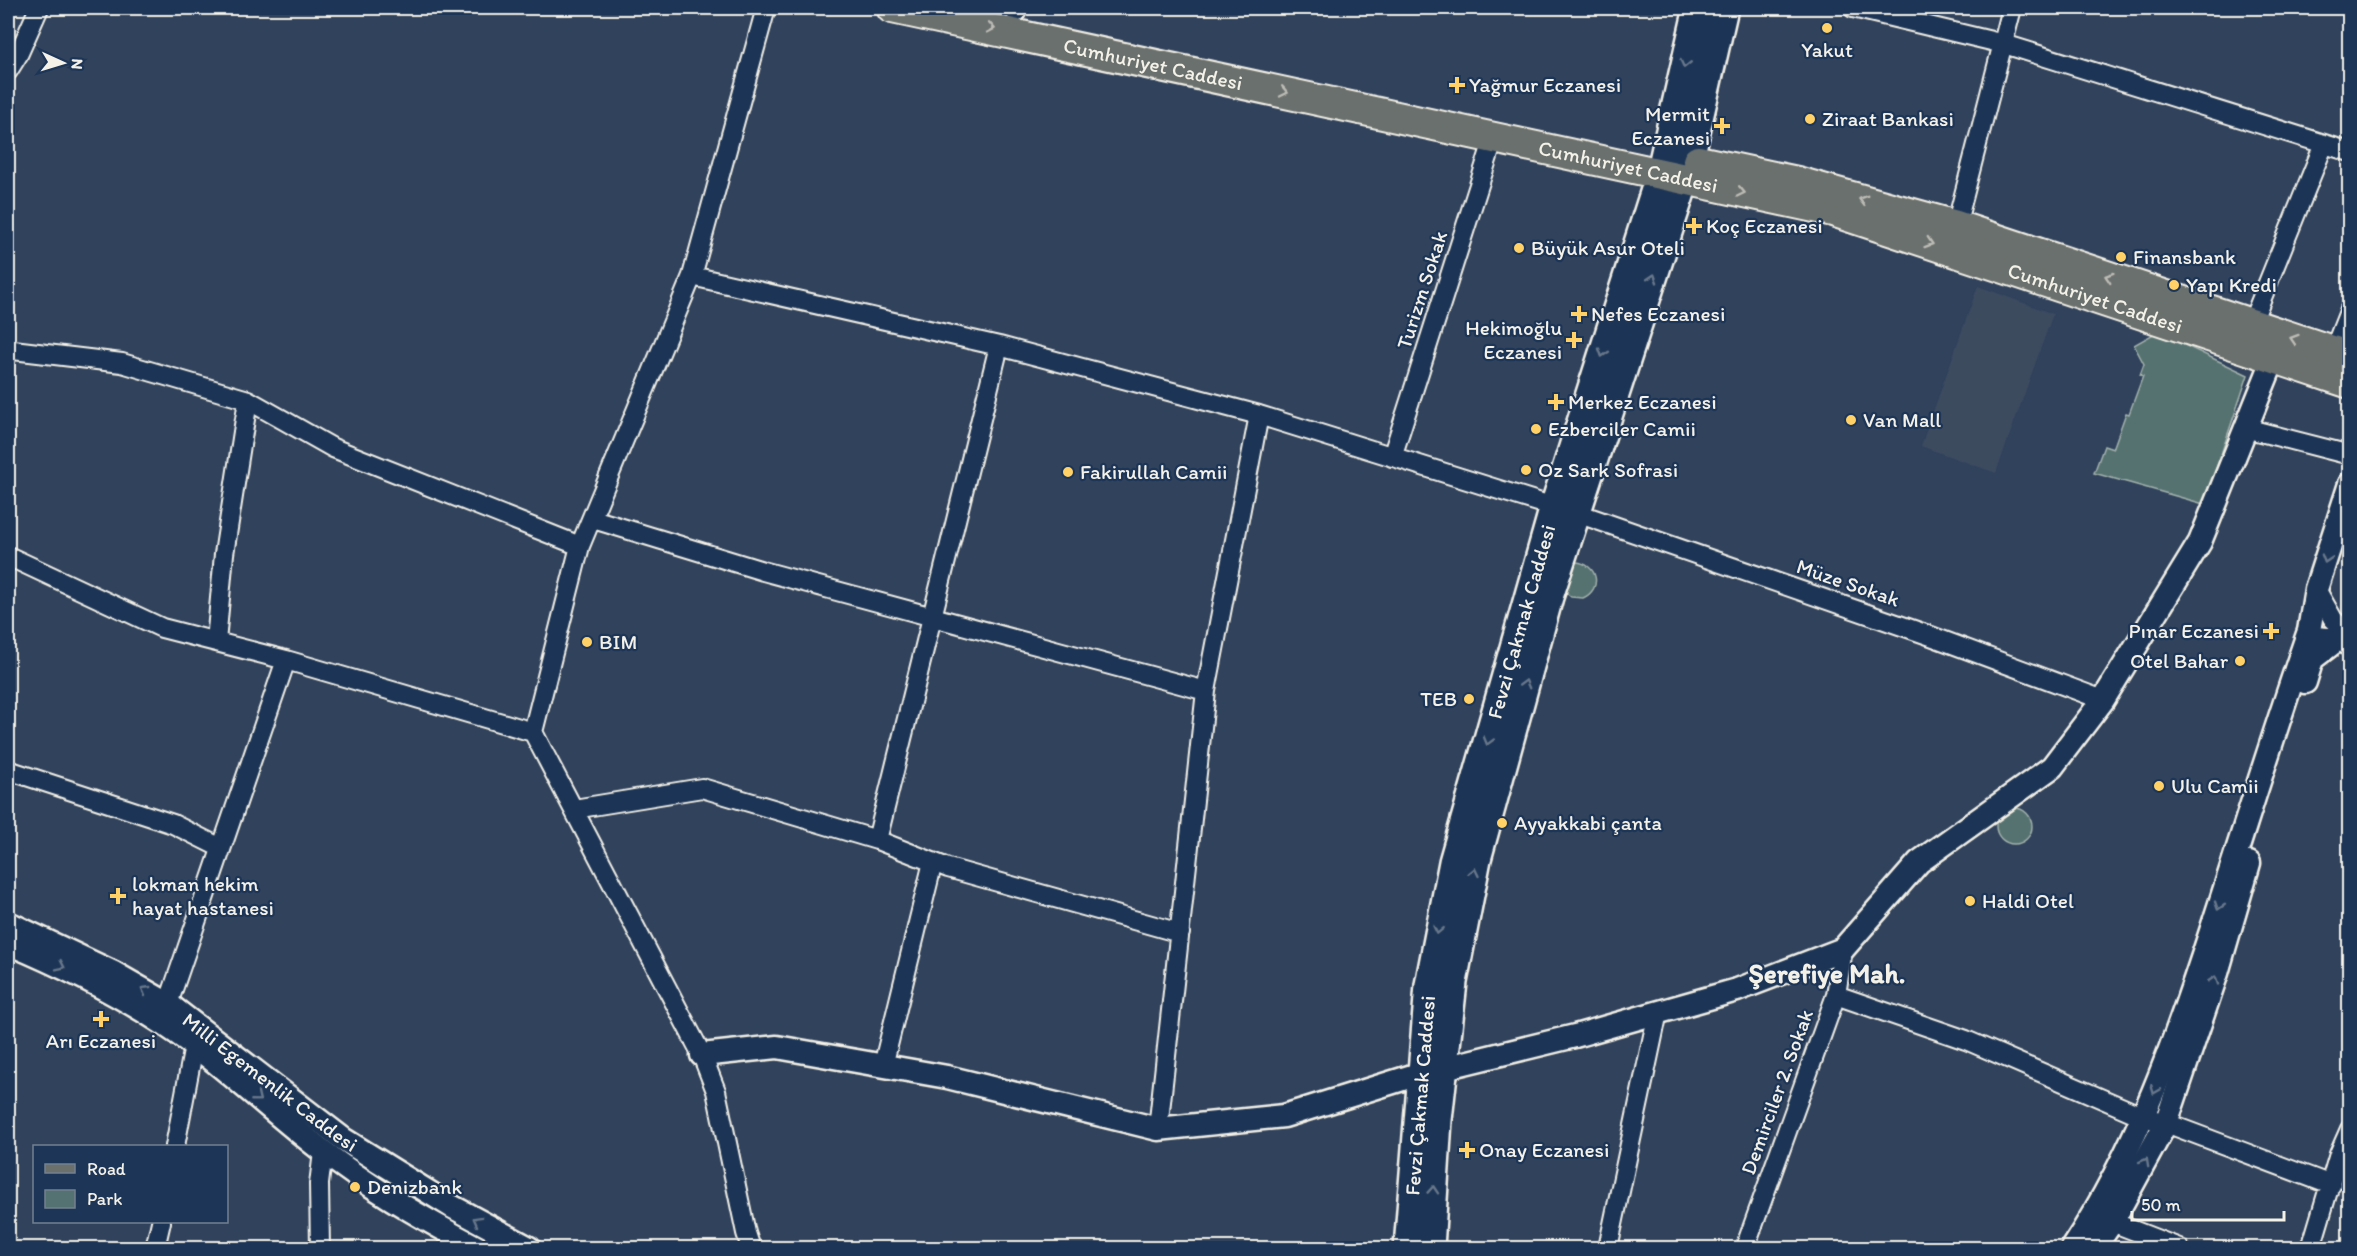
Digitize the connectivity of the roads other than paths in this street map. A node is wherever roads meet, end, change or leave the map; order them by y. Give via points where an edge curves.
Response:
1 (39, 8) edge
2 (766, 8) edge
3 (892, 8) edge
4 (1698, 8) edge
5 (1724, 8) edge
6 (1853, 8) edge
7 (2012, 8) edge
8 (1008, 9) edge
9 (2004, 44) junction
10 (8, 70) edge
11 (1494, 138) junction
12 (2324, 144) junction
13 (2349, 152) edge
14 (1675, 167) junction
15 (1956, 226) junction
16 (692, 276) junction
17 (2349, 309) edge
18 (2251, 324) junction
19 (999, 346) junction
20 (13, 350) dead end
21 (2341, 354) edge
22 (2274, 358) junction
23 (2349, 383) edge
24 (248, 400) junction
25 (1259, 415) junction
26 (2245, 428) junction
27 (2349, 455) edge
28 (1392, 456) junction
29 (2349, 484) edge
30 (1566, 510) junction
31 (593, 519) junction
32 (580, 546) junction
33 (8, 556) edge
34 (2316, 589) junction
35 (934, 616) junction
36 (2309, 631) junction
37 (2347, 637) edge
38 (216, 642) junction
39 (286, 660) junction
40 (1206, 691) junction
41 (2103, 700) junction
42 (533, 732) junction
43 (8, 770) edge
44 (574, 809) junction
45 (877, 840) junction
46 (221, 848) junction
47 (933, 862) junction
48 (8, 923) edge
49 (1180, 933) junction
50 (8, 943) edge
51 (1843, 949) junction
52 (1836, 995) junction
53 (168, 1004) junction
54 (1658, 1012) junction
55 (194, 1046) junction
56 (702, 1055) junction
57 (883, 1066) junction
58 (1433, 1070) junction
59 (2144, 1117) junction
60 (2166, 1123) junction
61 (1158, 1129) junction
62 (2349, 1129) edge
63 (175, 1145) edge
64 (323, 1152) junction
65 (2331, 1185) junction
66 (2112, 1222) junction
67 (160, 1223) edge
68 (748, 1243) edge
69 (155, 1248) edge
70 (320, 1248) edge
71 (478, 1248) edge
72 (529, 1248) edge
73 (1408, 1248) edge
74 (1430, 1248) edge
75 (1608, 1248) edge
76 (1745, 1248) edge
77 (2072, 1248) edge
78 (2094, 1248) edge
79 (2179, 1248) edge
80 (2311, 1248) edge

1 - 10 street
2 - 16 street
3 -> 11 main road, Cumhuriyet Caddesi
4 -> 14 main road, Fevzi Çakmak Caddesi
5 - 14 main road
6 - 9 street
7 - 9 street
8 - 14 main road, Cumhuriyet Caddesi
9 - 12 street
9 - 15 street
11 - 14 main road, Cumhuriyet Caddesi
11 - 28 street, Turizm Sokak
12 - 13 street
12 - 18 street
15 -> 14 main road, Cumhuriyet Caddesi via 1797,182
14 -> 22 main road, Cumhuriyet Caddesi via 1833,211
14 - 30 main road, Fevzi Çakmak Caddesi
18 -> 15 main road, Cumhuriyet Caddesi
16 - 19 street, Müze Sokak
16 - 31 street
17 - 21 street
21 -> 18 main road, Cumhuriyet Caddesi
19 - 25 street, Müze Sokak
19 - 35 street
20 - 24 street via 122,363
22 - 23 main road, Cumhuriyet Caddesi
22 - 26 street
24 - 32 street via 333,448
24 - 38 street via 224,554
25 - 28 street, Müze Sokak
25 - 40 street
26 - 27 street
26 - 41 street via 2200,542
28 - 30 street, Müze Sokak
29 -> 34 street
30 - 41 street, Müze Sokak
30 - 58 main road, Fevzi Çakmak Caddesi via 1453,862 1429,985
31 - 32 street
31 - 35 street
32 - 42 street
33 - 38 street via 162,628
34 - 36 street
34 - 37 street
35 - 40 street
35 - 45 street
36 - 37 street via 2315,636
36 -> 59 street via 2198,972
60 -> 37 street via 2217,973 2312,659
38 - 39 street
39 - 42 street
39 - 46 street
40 - 49 street
41 - 51 street via 2052,767 1919,862
42 - 44 street
43 - 46 street via 173,824
44 - 45 street via 702,788
44 - 56 street
45 - 47 street
46 - 53 street
47 - 49 street
47 - 57 street
53 -> 48 street, Milli Egemenlik Caddesi via 114,973
49 - 61 street
50 -> 55 street, Milli Egemenlik Caddesi via 109,989
51 - 52 street, Demirciler 2. Sokak
51 - 54 street via 1737,990
52 - 59 street via 1966,1040
52 - 76 street, Demirciler 2. Sokak
72 -> 53 street, Milli Egemenlik Caddesi via 451,1206 344,1139
54 - 58 street
54 - 75 street
55 - 63 street
55 -> 64 street, Milli Egemenlik Caddesi
56 - 57 street via 777,1047
56 - 68 street via 716,1091
57 - 61 street via 947,1077
58 - 61 street via 1284,1116
58 - 73 main road, Fevzi Çakmak Caddesi
74 -> 58 main road, Fevzi Çakmak Caddesi via 1438,1120
59 - 60 street
59 - 77 street
60 - 65 street
66 -> 60 street
62 - 65 street
64 - 70 street
64 - 71 street, Milli Egemenlik Caddesi via 360,1179
65 - 80 street
66 - 78 street
66 - 79 street
67 - 69 street

